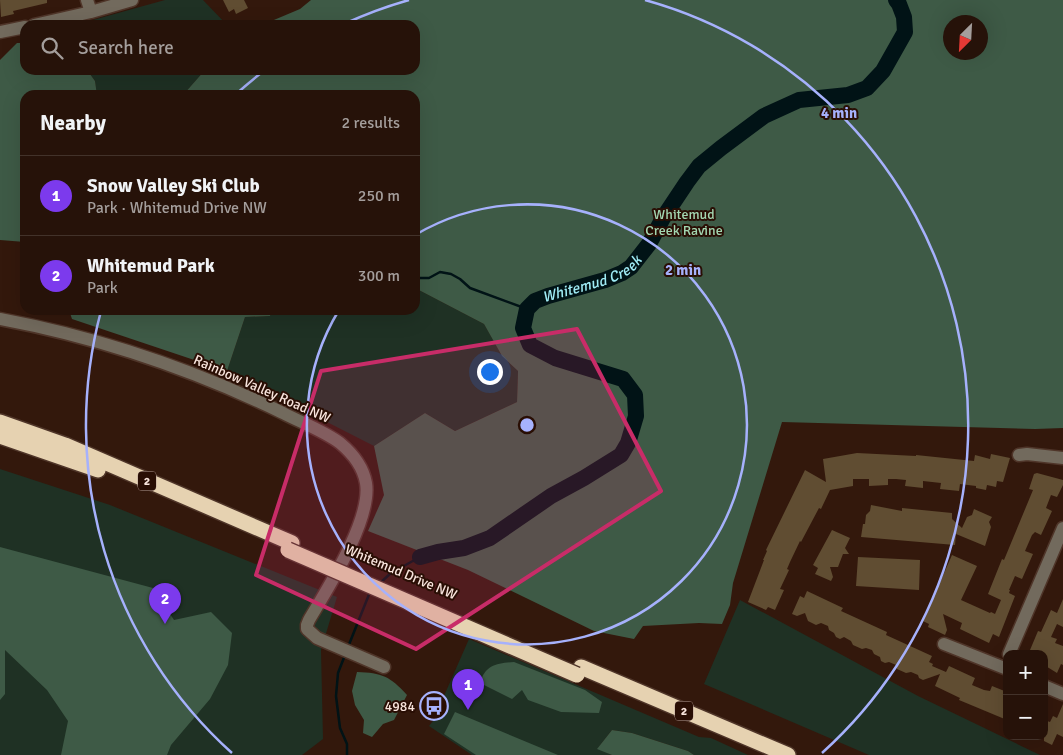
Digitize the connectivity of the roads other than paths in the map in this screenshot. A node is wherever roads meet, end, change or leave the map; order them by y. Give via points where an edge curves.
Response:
1 (132, 0) edge
2 (89, 6) edge
3 (48, 20) edge
4 (20, 28) edge
5 (0, 32) edge
6 (0, 319) edge
7 (0, 422) edge
8 (0, 436) edge
9 (1019, 455) dead end
10 (1063, 458) edge
11 (1063, 528) edge
12 (290, 546) junction
13 (944, 644) dead end
14 (1011, 650) edge
15 (1003, 664) edge
16 (384, 667) dead end
17 (579, 671) junction
18 (1048, 688) edge
19 (1063, 694) edge
20 (762, 755) edge
21 (788, 755) edge

1 - 2 street
2 - 3 street
4 - 5 street
6 - 16 street, Rainbow Valley Road NW via 130,352 187,372 260,402 339,442 355,458 364,474 367,496 357,532 306,625 317,638
7 - 12 highway, Whitemud Drive NW / 2 via 65,445
8 - 12 highway, Whitemud Drive NW / 2 via 132,482
9 - 10 street
11 - 14 street
12 - 17 highway, Whitemud Drive NW / 2, bridge
13 - 15 street
17 - 20 highway, Whitemud Drive NW / 2
17 - 21 highway, Whitemud Drive NW / 2
18 - 19 street

